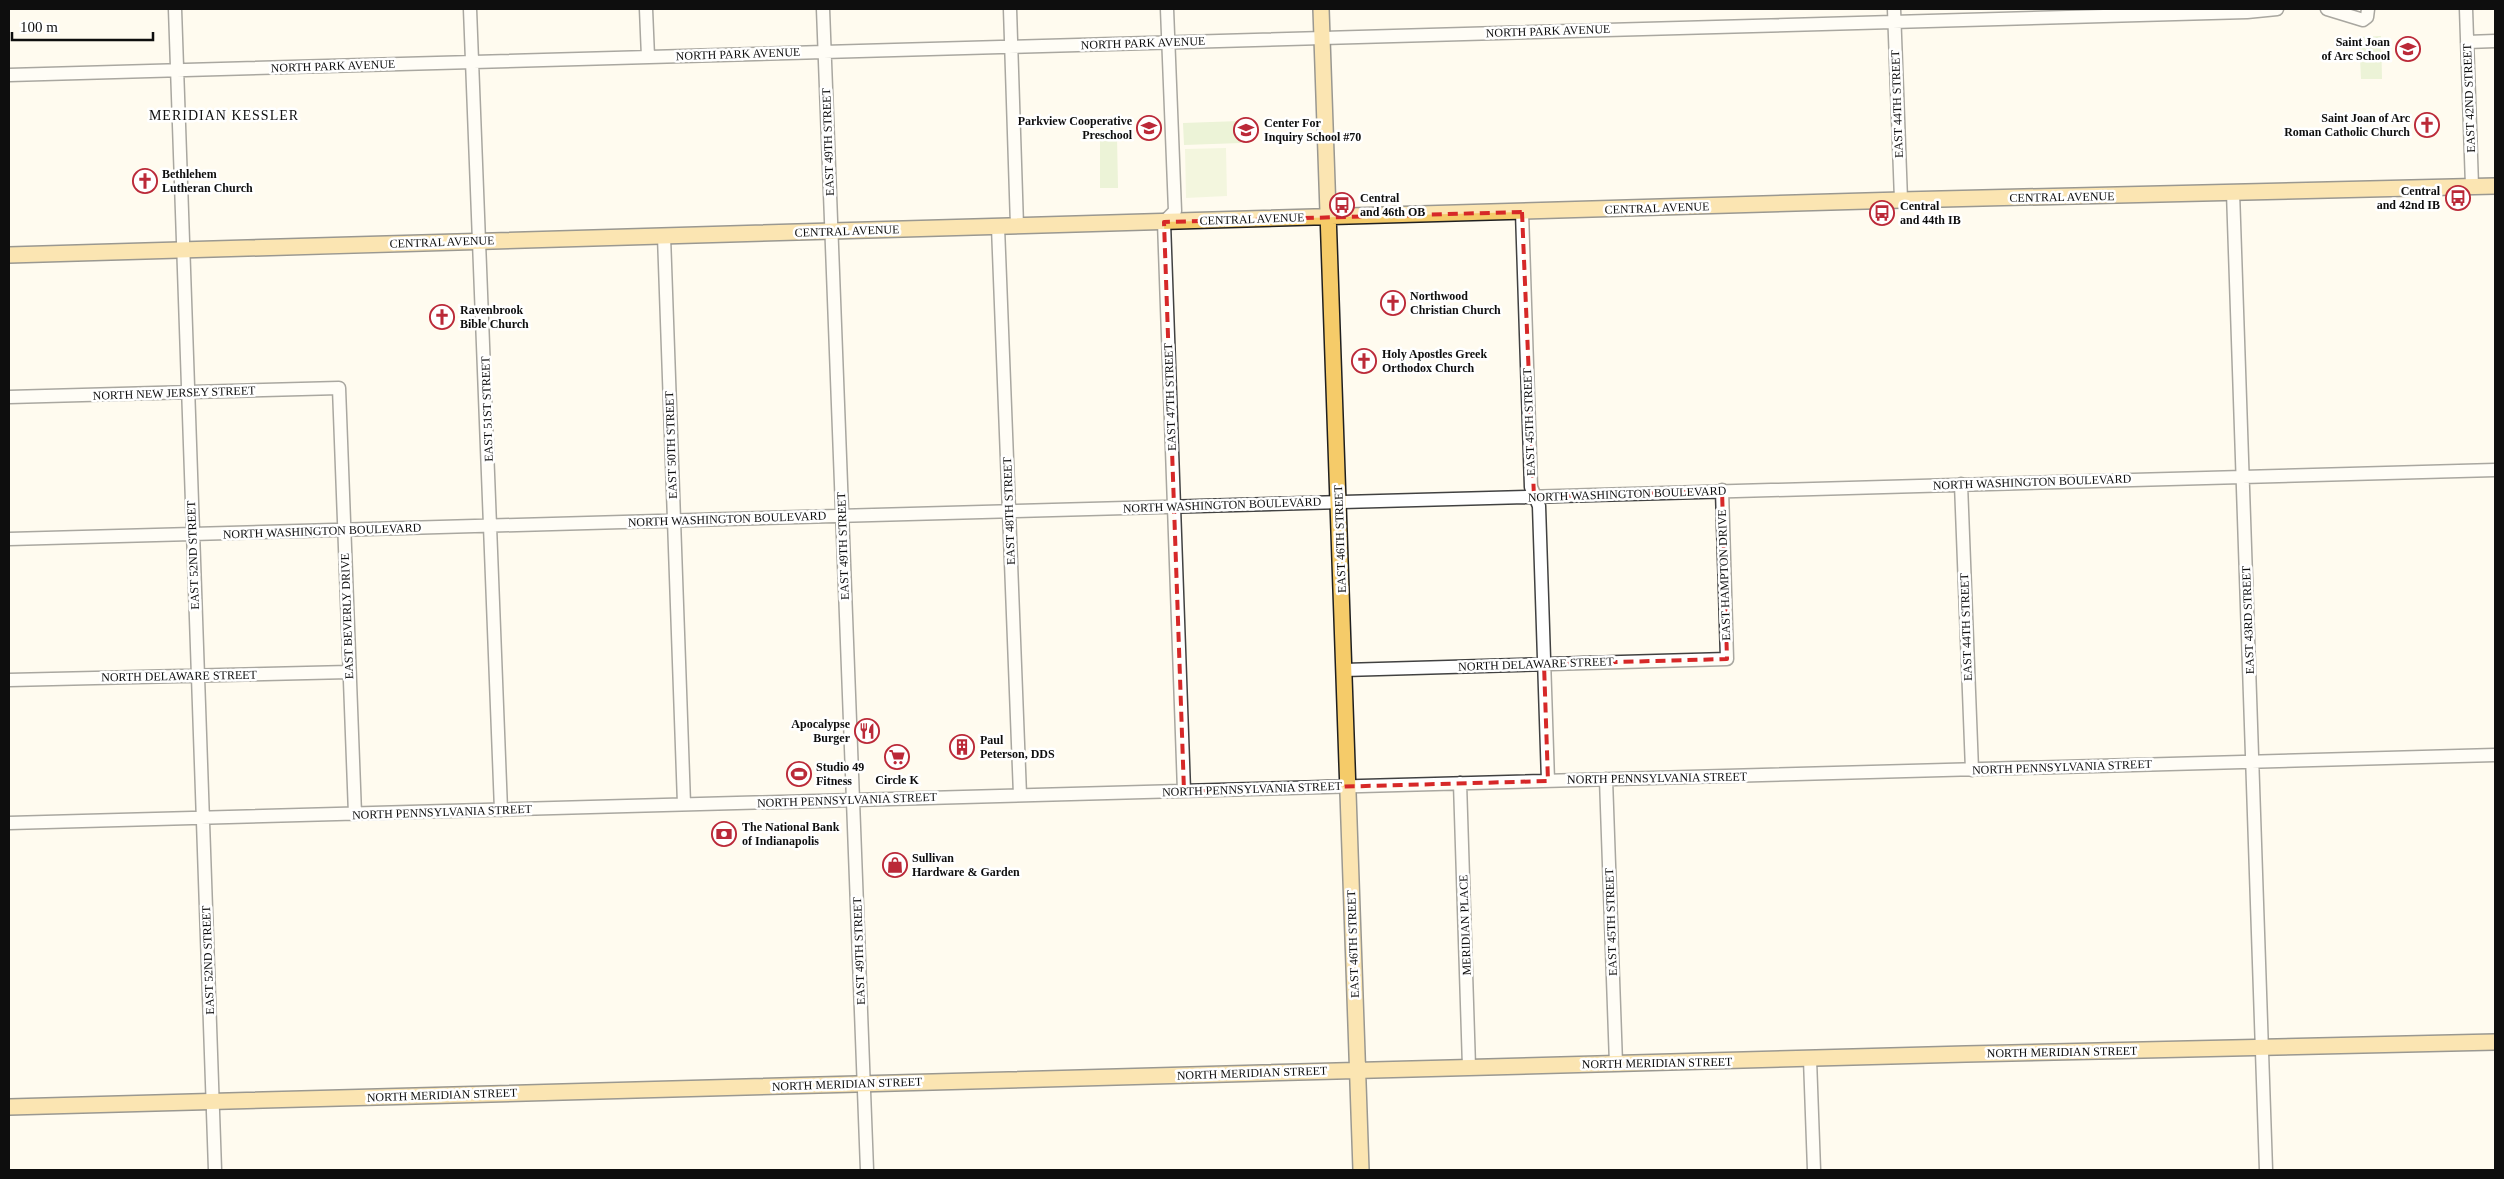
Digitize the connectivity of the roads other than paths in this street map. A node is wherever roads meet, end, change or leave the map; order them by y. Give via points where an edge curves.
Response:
1 (175, 9) edge
2 (470, 9) edge
3 (646, 9) edge
4 (823, 9) edge
5 (1010, 9) edge
6 (1166, 9) edge
7 (1322, 9) edge
8 (2277, 9) edge
9 (2327, 9) edge
10 (2368, 9) edge
11 (2466, 9) edge
12 (1894, 15) edge
13 (1322, 38) junction
14 (2495, 41) edge
15 (1168, 42) junction
16 (2467, 42) junction
17 (1011, 46) junction
18 (824, 52) junction
19 (648, 57) junction
20 (472, 62) junction
21 (177, 70) junction
22 (9, 75) edge
23 (2472, 186) junction
24 (2495, 186) edge
25 (2233, 192) junction
26 (1901, 200) junction
27 (1522, 212) junction
28 (1329, 217) junction
29 (1164, 222) junction
30 (1017, 226) junction
31 (998, 227) junction
32 (832, 232) junction
33 (664, 236) junction
34 (479, 240) junction
35 (183, 250) junction
36 (9, 255) edge
37 (339, 388) joint
38 (188, 392) junction
39 (9, 397) edge
40 (2495, 470) edge
41 (2243, 476) junction
42 (1961, 484) junction
43 (1722, 490) junction
44 (1536, 497) junction
45 (1338, 502) junction
46 (1174, 506) junction
47 (1009, 511) junction
48 (842, 516) junction
49 (674, 521) junction
50 (491, 526) junction
51 (344, 530) junction
52 (193, 534) junction
53 (9, 539) edge
54 (1727, 659) joint
55 (1544, 664) junction
56 (1344, 670) junction
57 (349, 672) junction
58 (197, 676) junction
59 (9, 680) edge
60 (2495, 755) edge
61 (2253, 762) junction
62 (1972, 770) junction
63 (1606, 780) junction
64 (1548, 781) junction
65 (1460, 783) junction
66 (1348, 786) junction
67 (1184, 791) junction
68 (1020, 795) junction
69 (853, 800) junction
70 (684, 804) junction
71 (501, 810) junction
72 (354, 814) junction
73 (203, 818) junction
74 (9, 823) edge
75 (2495, 1042) edge
76 (2261, 1048) junction
77 (1810, 1059) junction
78 (1616, 1064) junction
79 (1469, 1068) junction
80 (1357, 1070) junction
81 (864, 1084) junction
82 (213, 1102) junction
83 (9, 1107) edge
84 (215, 1170) edge
85 (867, 1170) edge
86 (1361, 1170) edge
87 (1814, 1170) edge
88 (2266, 1170) edge

1 - 21 street, EAST 52ND STREET
2 - 20 street, EAST 51ST STREET
3 - 19 street
4 - 18 street, EAST 49TH STREET
5 - 17 street
6 - 15 street, EAST 47TH STREET
7 - 13 main road, EAST 46TH STREET
8 - 12 street, NORTH PARK AVENUE via 2248,12
9 - 10 street via 2363,20
11 - 16 street, EAST 42ND STREET
12 - 13 street, NORTH PARK AVENUE
12 - 26 street, EAST 44TH STREET
13 - 15 street, NORTH PARK AVENUE
13 - 28 main road, EAST 46TH STREET
14 - 16 street
15 - 17 street, NORTH PARK AVENUE
15 - 29 street, EAST 47TH STREET via 1175,211
16 - 23 street, EAST 42ND STREET
17 - 18 street, NORTH PARK AVENUE
17 - 30 street
18 - 19 street, NORTH PARK AVENUE
18 - 32 street, EAST 49TH STREET
19 - 20 street, NORTH PARK AVENUE
20 - 21 street, NORTH PARK AVENUE
20 - 34 street, EAST 51ST STREET
21 - 22 street, NORTH PARK AVENUE
21 - 35 street, EAST 52ND STREET
23 - 24 main road, CENTRAL AVENUE
23 - 25 main road, CENTRAL AVENUE
25 - 26 main road, CENTRAL AVENUE
25 - 41 street, EAST 43RD STREET
26 - 27 main road, CENTRAL AVENUE
27 - 28 main road, CENTRAL AVENUE
27 - 44 street, EAST 45TH STREET via 1532,486
28 - 29 main road, CENTRAL AVENUE
28 - 45 main road, EAST 46TH STREET
29 - 30 main road, CENTRAL AVENUE
29 - 46 street, EAST 47TH STREET
30 - 31 main road, CENTRAL AVENUE
31 - 32 main road, CENTRAL AVENUE
31 - 47 street, EAST 48TH STREET
32 - 33 main road, CENTRAL AVENUE
32 - 48 street, EAST 49TH STREET
33 - 34 main road, CENTRAL AVENUE
33 - 49 street, EAST 50TH STREET
34 - 35 main road, CENTRAL AVENUE
34 - 50 street, EAST 51ST STREET
35 - 36 main road, CENTRAL AVENUE
35 - 38 street, EAST 52ND STREET
37 - 38 street, NORTH NEW JERSEY STREET
37 - 51 street, EAST BEVERLY DRIVE
38 - 39 street, NORTH NEW JERSEY STREET
38 - 52 street, EAST 52ND STREET
40 - 41 street, NORTH WASHINGTON BOULEVARD
41 - 42 street, NORTH WASHINGTON BOULEVARD
41 - 61 street, EAST 43RD STREET
42 - 43 street, NORTH WASHINGTON BOULEVARD
42 - 62 street, EAST 44TH STREET
43 - 44 street, NORTH WASHINGTON BOULEVARD
43 - 54 street, EAST HAMPTON DRIVE
44 - 45 street, NORTH WASHINGTON BOULEVARD
44 - 55 street, EAST 45TH STREET via 1539,506
45 - 46 street, NORTH WASHINGTON BOULEVARD
45 - 56 main road, EAST 46TH STREET
46 - 47 street, NORTH WASHINGTON BOULEVARD
46 - 67 street, EAST 47TH STREET
47 - 48 street, NORTH WASHINGTON BOULEVARD
47 - 68 street, EAST 48TH STREET
48 - 49 street, NORTH WASHINGTON BOULEVARD
48 - 69 street, EAST 49TH STREET
49 - 50 street, NORTH WASHINGTON BOULEVARD
49 - 70 street, EAST 50TH STREET
50 - 51 street, NORTH WASHINGTON BOULEVARD
50 - 71 street, EAST 51ST STREET
51 - 52 street, NORTH WASHINGTON BOULEVARD
51 - 57 street, EAST BEVERLY DRIVE
52 - 53 street, NORTH WASHINGTON BOULEVARD
52 - 58 street, EAST 52ND STREET
54 - 55 street, NORTH DELAWARE STREET
55 - 56 street, NORTH DELAWARE STREET
55 - 64 street, EAST 45TH STREET
56 - 66 main road, EAST 46TH STREET
57 - 58 street, NORTH DELAWARE STREET
57 - 72 street, EAST BEVERLY DRIVE
58 - 59 street, NORTH DELAWARE STREET
58 - 73 street, EAST 52ND STREET
60 - 61 street, NORTH PENNSYLVANIA STREET
61 - 62 street, NORTH PENNSYLVANIA STREET
61 - 76 street, EAST 43RD STREET
62 - 63 street, NORTH PENNSYLVANIA STREET
63 - 64 street, NORTH PENNSYLVANIA STREET
63 - 78 street, EAST 45TH STREET
64 - 65 street, NORTH PENNSYLVANIA STREET
65 - 66 street, NORTH PENNSYLVANIA STREET
65 - 79 street, MERIDIAN PLACE
66 - 67 street, NORTH PENNSYLVANIA STREET
66 - 80 main road, EAST 46TH STREET
67 - 68 street, NORTH PENNSYLVANIA STREET
68 - 69 street, NORTH PENNSYLVANIA STREET
69 - 70 street, NORTH PENNSYLVANIA STREET
69 - 81 street, EAST 49TH STREET
70 - 71 street, NORTH PENNSYLVANIA STREET
71 - 72 street, NORTH PENNSYLVANIA STREET
72 - 73 street, NORTH PENNSYLVANIA STREET
73 - 74 street, NORTH PENNSYLVANIA STREET
73 - 82 street, EAST 52ND STREET
75 - 76 main road, NORTH MERIDIAN STREET
76 - 77 main road, NORTH MERIDIAN STREET
76 - 88 street, EAST 43RD STREET
77 - 78 main road, NORTH MERIDIAN STREET
77 - 87 street
78 - 79 main road, NORTH MERIDIAN STREET
79 - 80 main road, NORTH MERIDIAN STREET
80 - 81 main road, NORTH MERIDIAN STREET
80 - 86 main road, EAST 46TH STREET
81 - 82 main road, NORTH MERIDIAN STREET
81 - 85 street, EAST 49TH STREET
82 - 83 main road, NORTH MERIDIAN STREET
82 - 84 street, EAST 52ND STREET

